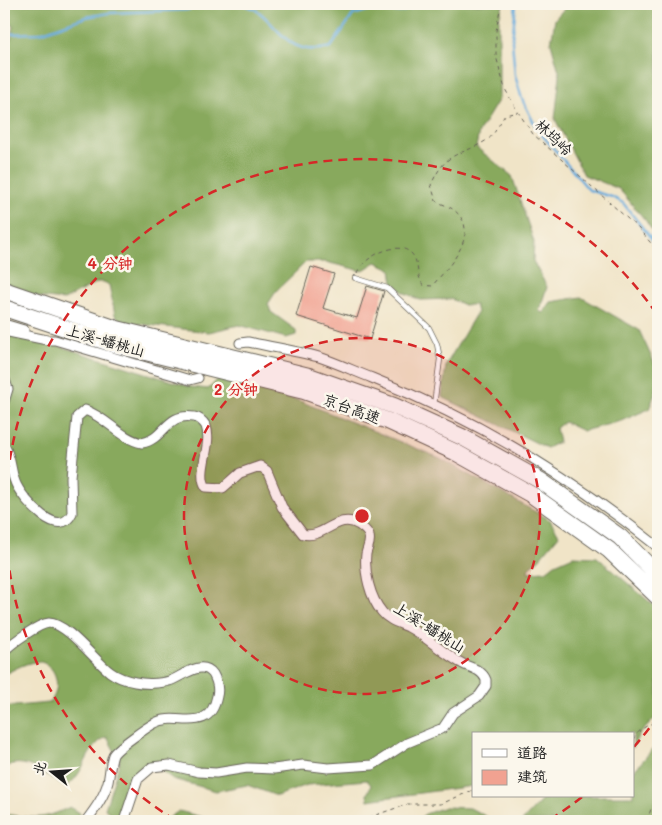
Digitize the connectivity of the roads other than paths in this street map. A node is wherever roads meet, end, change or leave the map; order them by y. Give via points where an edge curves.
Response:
1 (355, 278) road end
2 (4, 290) edge
3 (4, 308) edge
4 (4, 324) edge
5 (4, 331) edge
6 (55, 340) junction
7 (240, 343) dead end
8 (4, 377) edge
9 (198, 378) dead end
10 (4, 402) edge
11 (434, 404) junction
12 (4, 445) edge
13 (658, 547) edge
14 (658, 575) edge
15 (658, 597) edge
16 (4, 651) edge
17 (86, 821) edge
18 (124, 821) edge

1 - 11 lane via 387,288 429,328 440,359
2 - 14 highway, 京台高速 via 117,328 309,376 394,406 462,437 541,481 620,537
3 - 15 highway, 京台高速 via 113,344 304,391 388,421 455,452 532,495 609,550
4 - 6 street
5 - 6 street, 上溪-蟠桃山
6 - 9 street, 上溪-蟠桃山 via 190,380
7 - 11 street via 320,358
8 - 10 street via 8,389
11 - 13 street via 497,436 557,473 616,513
12 - 18 street, 上溪-蟠桃山 via 10,455 17,487 43,516 62,522 72,513 76,426 82,411 99,416 142,443 153,439 172,420 198,417 208,435 202,477 206,486 223,488 240,473 260,466 267,471 282,507 303,534 313,536 342,521 362,527 370,540 366,554 368,578 373,599 382,613 408,627 440,652 479,671 486,680 479,696 453,713 443,728 407,743 373,765 328,768 304,765 216,773 168,765 152,767 138,780
16 - 17 street via 48,623 73,636 106,669 123,680 141,684 169,682 191,670 203,668 211,671 217,680 213,708 204,717 192,721 154,723 118,748 113,755 108,783

